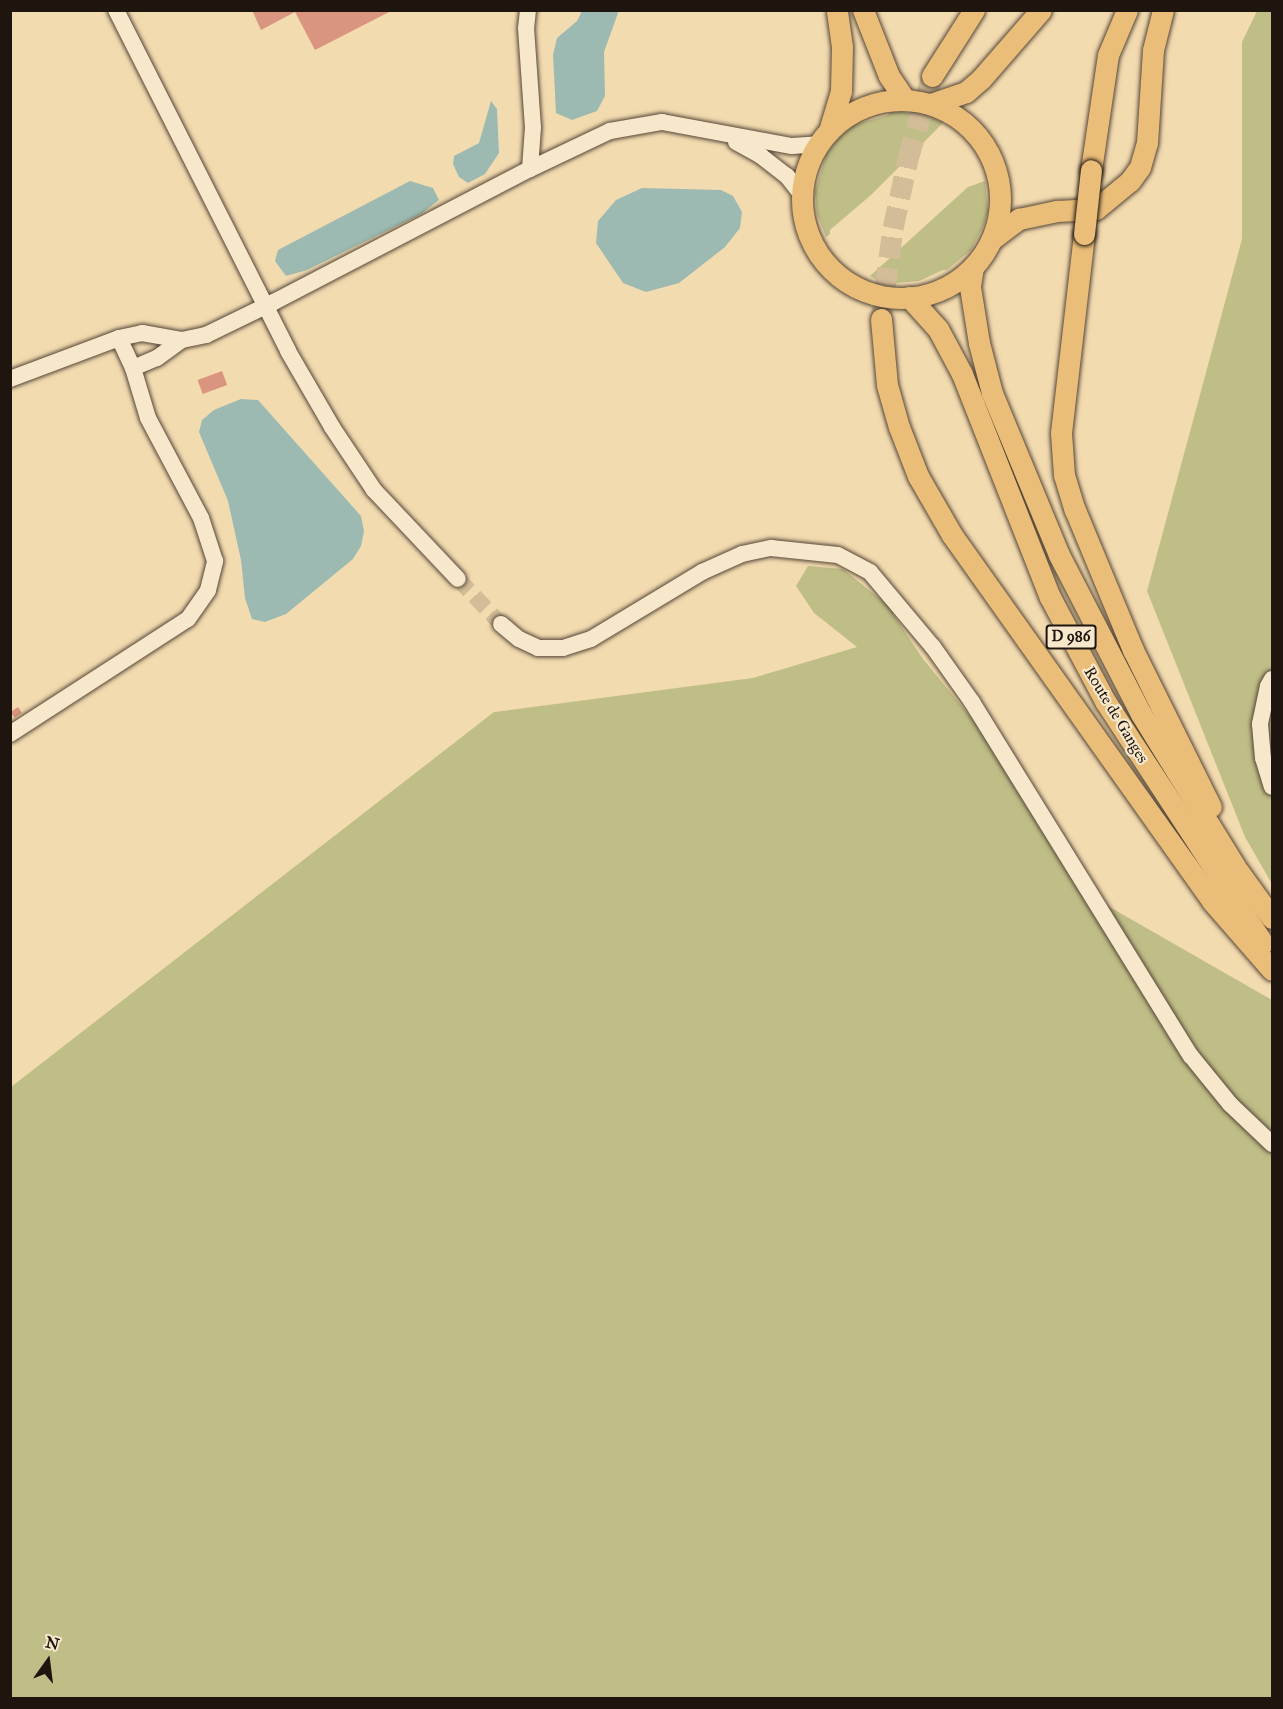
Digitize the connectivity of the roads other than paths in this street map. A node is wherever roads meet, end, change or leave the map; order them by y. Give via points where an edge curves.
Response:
1 (116, 10) edge
2 (528, 10) edge
3 (837, 10) edge
4 (863, 10) edge
5 (974, 10) edge
6 (1041, 10) edge
7 (1127, 10) edge
8 (1163, 10) edge
9 (932, 76) tunnel mouth
10 (906, 100) junction
11 (931, 104) junction
12 (724, 136) junction
13 (824, 138) junction
14 (530, 169) junction
15 (802, 195) junction
16 (992, 239) junction
17 (973, 267) junction
18 (909, 297) junction
19 (266, 306) junction
20 (881, 319) tunnel mouth
21 (119, 338) junction
22 (182, 340) junction
23 (133, 368) junction
24 (10, 379) edge
25 (458, 579) tunnel mouth
26 (501, 624) tunnel mouth
27 (1272, 679) edge
28 (10, 734) edge
29 (1272, 787) edge
30 (1238, 871) junction
31 (1272, 918) edge
32 (1272, 957) edge
33 (1272, 969) edge
34 (1272, 1144) edge

1 - 19 street
2 - 14 street via 533,127
3 - 13 main road via 842,47 841,91
4 - 10 main road via 889,76
5 - 9 main road
6 - 11 main road via 966,92
7 - 30 main road, bridge via 1108,55 1091,170 1060,433 1065,475 1075,510 1133,650 1196,772
8 - 16 main road via 1153,50 1147,143 1140,167 1130,181 1096,209 1057,211 1019,219
10 - 11 main road
10 - 13 main road via 877,103 850,114
11 - 16 main road via 963,122 992,158 1000,203
12 - 13 street via 792,146
12 - 14 street via 662,122 632,125 610,130
12 - 15 street via 761,156 787,176
13 - 15 main road via 807,168
14 - 19 street
15 - 18 main road via 812,241 838,274 875,294
16 - 17 main road
17 - 18 main road via 944,288
17 - 30 main road, Route de Ganges / D 986 via 970,287 992,393 1059,555 1141,714
18 - 32 main road, Route de Ganges / D 986 via 938,329 962,374 1050,597 1105,701
19 - 22 street via 206,334
19 - 25 street via 288,351 374,490
20 - 33 main road via 887,385 898,427 918,476 952,535 1212,901
21 - 22 street via 142,333
21 - 23 street
21 - 24 street
22 - 23 street via 157,358
23 - 28 street via 148,418 201,518 215,561 208,590 188,618
26 - 34 street via 538,648 563,648 591,639 702,572 742,554 771,548 838,555 870,572 933,647 972,702 1191,1056 1230,1104
27 - 29 street via 1260,724 1263,758
30 - 31 main road, Route de Ganges / D 986

